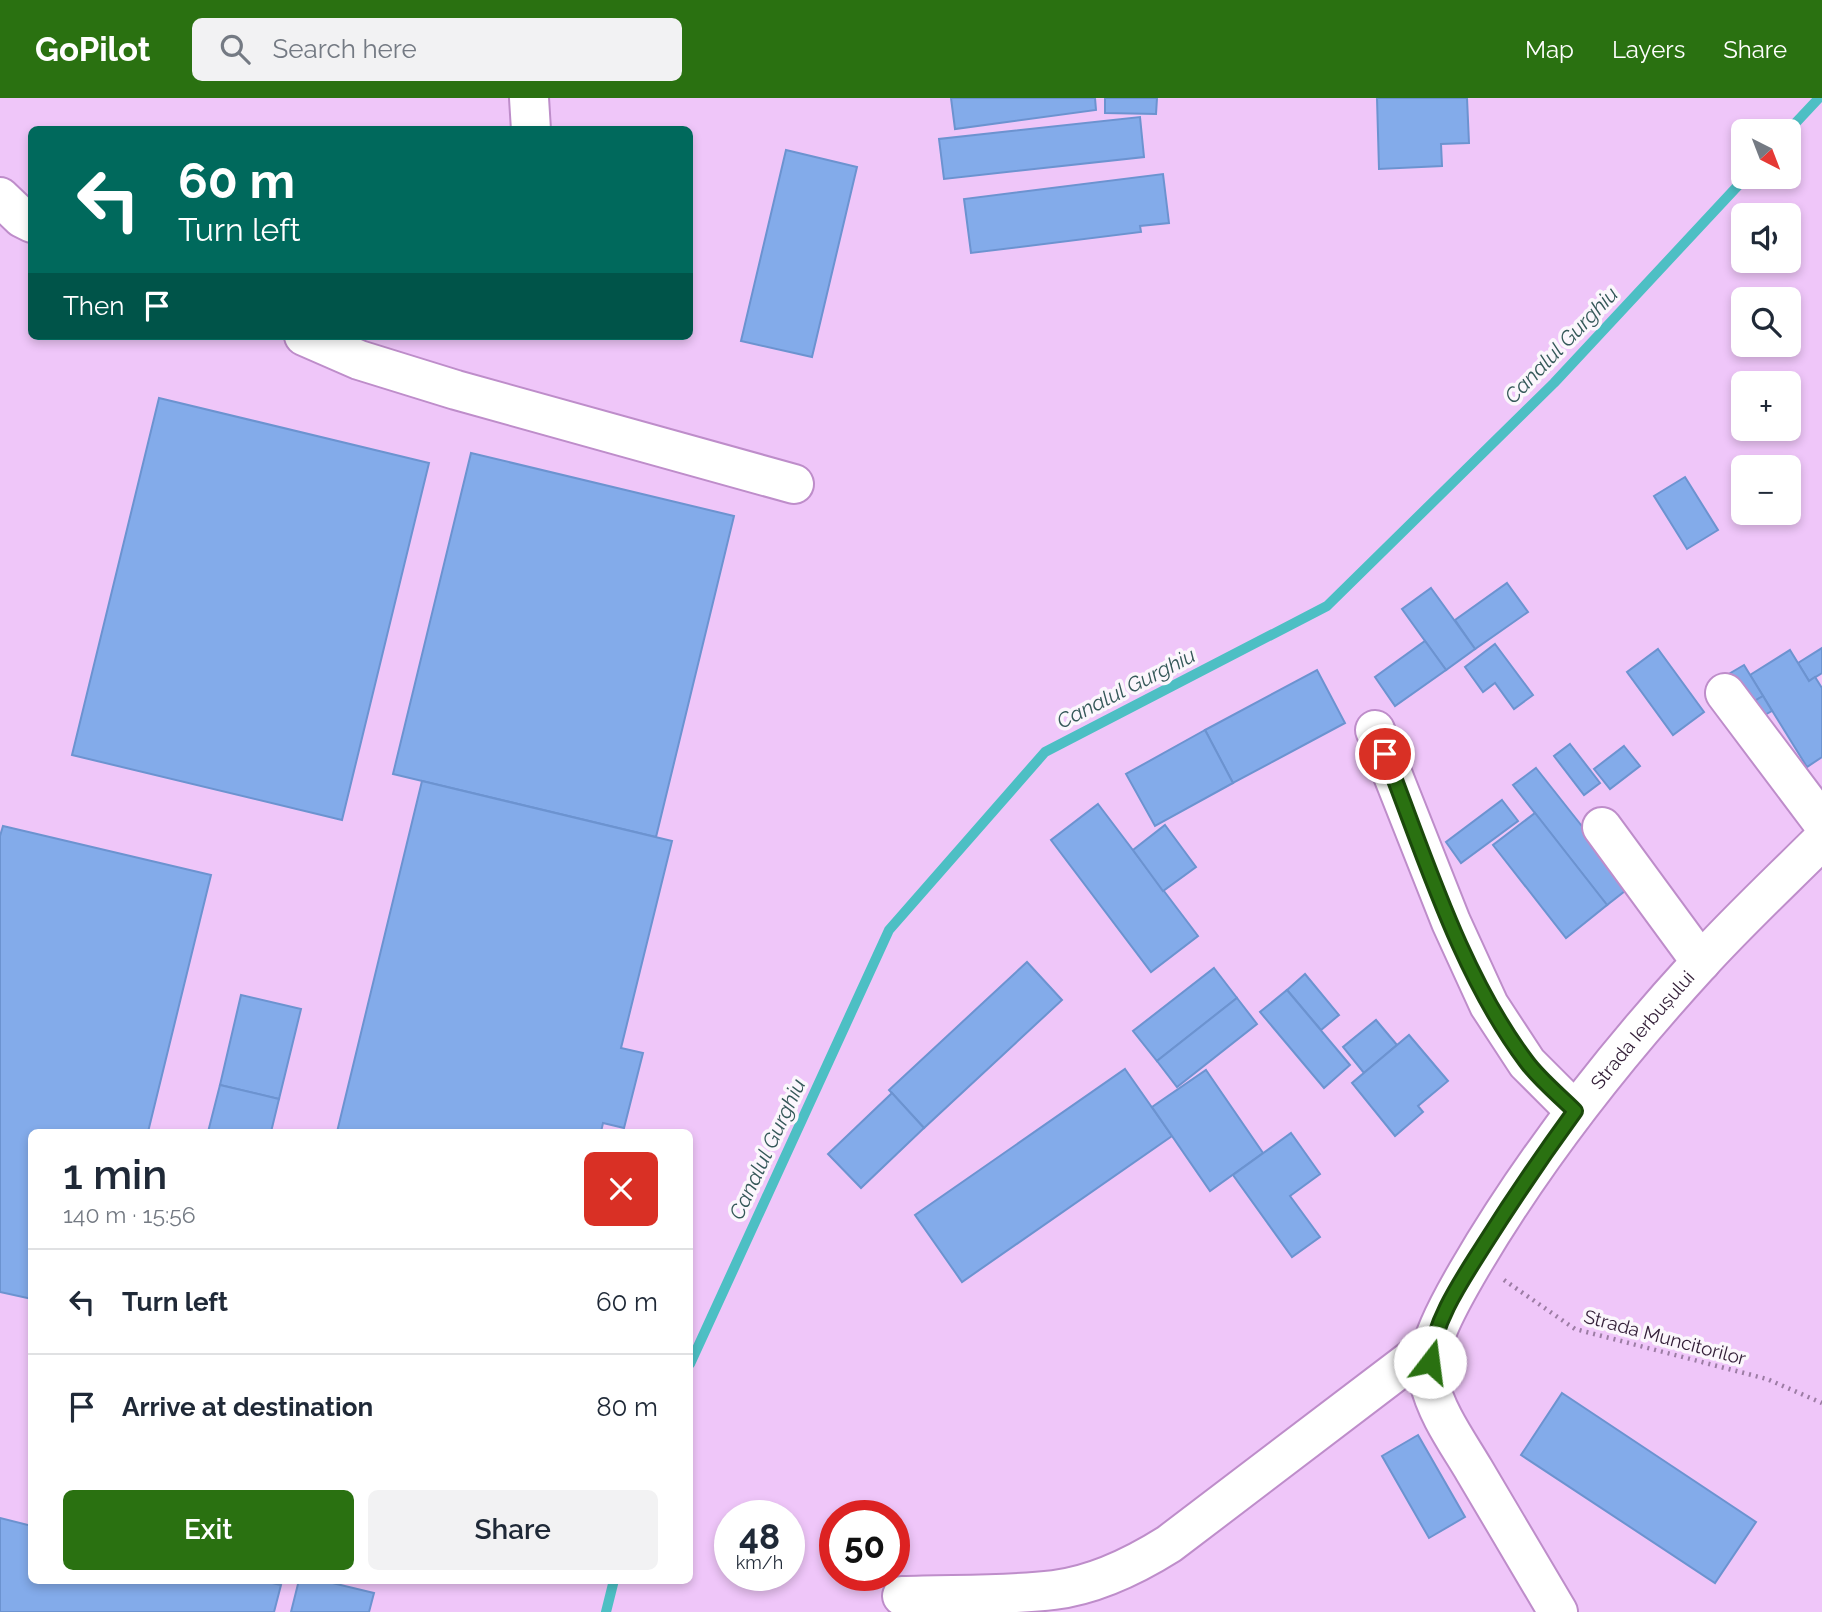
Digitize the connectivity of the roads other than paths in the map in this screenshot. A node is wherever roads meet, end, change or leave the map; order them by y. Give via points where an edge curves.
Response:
1 (529, 98) edge
2 (531, 126) edge
3 (0, 197) edge
4 (28, 221) edge
5 (313, 340) edge
6 (794, 484) dead end
7 (1725, 693) dead end
8 (1376, 730) dead end
9 (1822, 822) edge
10 (1602, 827) dead end
11 (1822, 840) edge
12 (1701, 962) junction
13 (1575, 1111) junction
14 (1432, 1344) junction
15 (902, 1597) dead end
16 (1558, 1612) edge

1 - 2 main road
3 - 4 main road
5 - 6 main road via 359,360 456,390
7 - 9 main road
8 - 13 main road via 1451,922 1489,1005 1527,1063
10 - 12 main road
11 - 12 main road, Strada Ierbușului
12 - 13 main road, Strada Ierbușului
13 - 14 main road, Strada Ierbușului via 1475,1260
14 - 15 main road via 1138,1564 1056,1590
14 - 16 main road, Strada Ierbușului via 1428,1379 1444,1420

